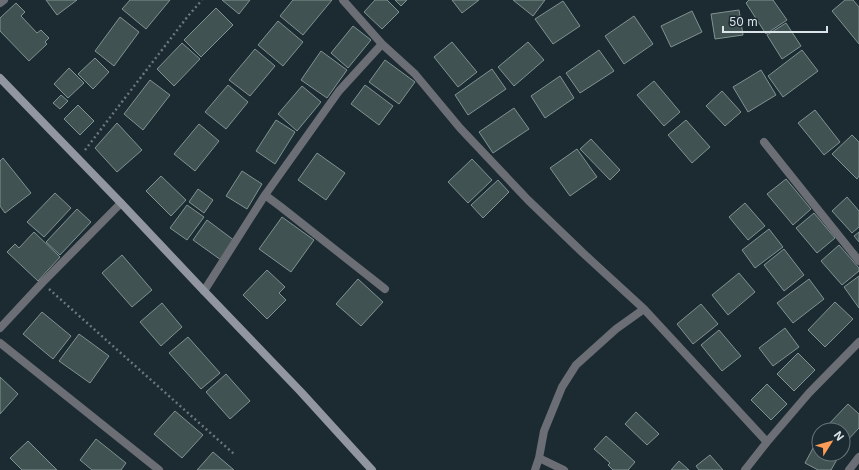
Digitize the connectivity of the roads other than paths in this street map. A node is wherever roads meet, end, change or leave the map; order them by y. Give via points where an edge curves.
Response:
1 (4, 0) edge
2 (343, 0) edge
3 (0, 3) edge
4 (382, 44) junction
5 (0, 78) edge
6 (764, 142) dead end
7 (265, 195) junction
8 (121, 203) junction
9 (859, 261) edge
10 (385, 289) dead end
11 (204, 291) junction
12 (644, 309) junction
13 (0, 328) edge
14 (859, 342) edge
15 (0, 343) edge
16 (767, 442) junction
17 (859, 457) edge
18 (539, 458) junction
19 (159, 470) edge
20 (372, 470) edge
21 (535, 470) edge
22 (564, 470) edge
23 (745, 470) edge
24 (849, 470) edge

1 - 3 street
2 - 4 street
4 - 7 street via 339,91
4 - 12 street via 415,74 460,128 528,200
5 - 8 main road
6 - 9 street
7 - 10 street
7 - 11 street
8 - 11 main road
8 - 13 street
11 - 20 main road
12 - 16 street
12 - 18 street via 616,329 576,365 562,388 544,431
14 - 16 street via 809,393
15 - 19 street
16 - 23 street
17 - 24 street
18 - 21 street
18 - 22 street

